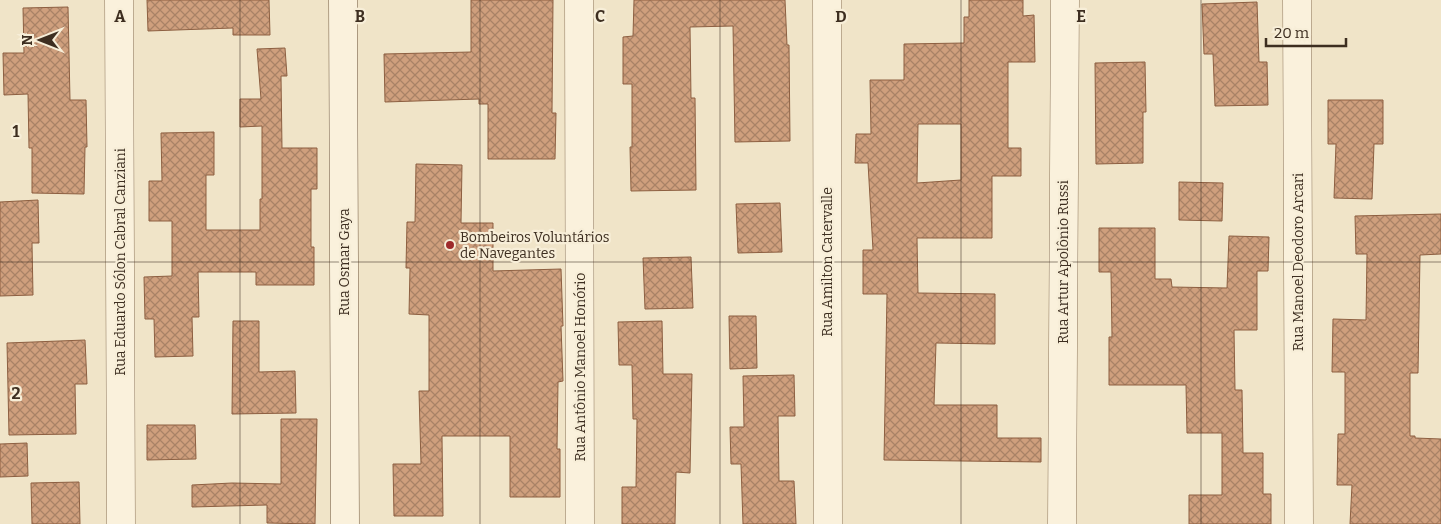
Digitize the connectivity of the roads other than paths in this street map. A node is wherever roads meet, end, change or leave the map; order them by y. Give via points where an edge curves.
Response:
1 (119, 0) edge
2 (343, 0) edge
3 (579, 0) edge
4 (827, 0) edge
5 (1065, 0) edge
6 (1297, 0) edge
7 (122, 524) edge
8 (345, 524) edge
9 (580, 524) edge
10 (828, 524) edge
11 (1062, 524) edge
12 (1299, 524) edge

1 - 7 street, Rua Eduardo Sólon Cabral Canziani
2 - 8 street, Rua Osmar Gaya
3 - 9 street, Rua Antônio Manoel Honório
4 - 10 street, Rua Amilton Catervalle
5 - 11 street, Rua Artur Apolônio Russi
6 - 12 street, Rua Manoel Deodoro Arcari

